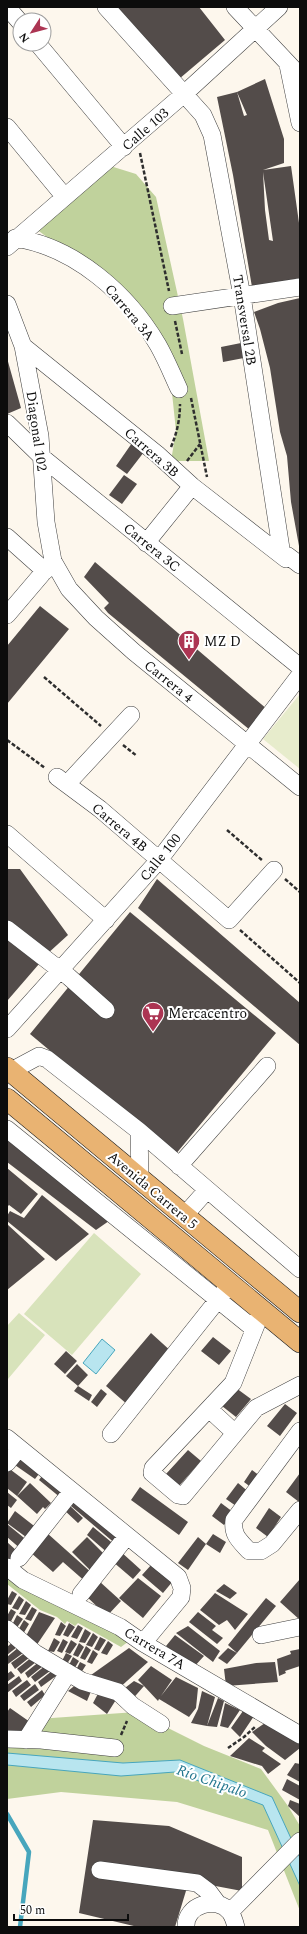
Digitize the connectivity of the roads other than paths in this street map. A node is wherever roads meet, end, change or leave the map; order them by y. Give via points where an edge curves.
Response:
1 (106, 7) edge
2 (235, 7) edge
3 (279, 7) edge
4 (256, 30) junction
5 (45, 52) edge
6 (294, 70) edge
7 (184, 94) junction
8 (300, 123) edge
9 (7, 127) edge
10 (124, 147) junction
11 (64, 196) junction
12 (11, 242) edge
13 (300, 287) edge
14 (242, 296) junction
15 (7, 304) edge
16 (172, 306) dead end
17 (23, 346) junction
18 (179, 389) road end
19 (7, 424) edge
20 (43, 458) junction
21 (192, 486) junction
22 (7, 537) edge
23 (146, 543) junction
24 (282, 555) junction
25 (300, 565) edge
26 (49, 566) junction
27 (300, 571) edge
28 (7, 616) edge
29 (300, 668) edge
30 (300, 676) edge
31 (131, 714) dead end
32 (248, 744) junction
33 (300, 787) edge
34 (7, 834) edge
35 (159, 860) junction
36 (274, 870) dead end
37 (106, 920) junction
38 (7, 929) edge
39 (60, 969) junction
40 (106, 1010) dead end
41 (7, 1029) edge
42 (267, 1066) dead end
43 (9, 1069) edge
44 (7, 1099) edge
45 (7, 1129) edge
46 (139, 1131) junction
47 (179, 1166) junction
48 (140, 1178) junction
49 (207, 1190) junction
50 (184, 1216) junction
51 (300, 1269) edge
52 (224, 1292) junction
53 (262, 1310) junction
54 (300, 1312) edge
55 (254, 1329) junction
56 (300, 1342) edge
57 (300, 1385) edge
58 (209, 1409) junction
59 (300, 1431) edge
60 (235, 1433) junction
61 (111, 1434) dead end
62 (13, 1443) edge
63 (7, 1463) edge
64 (72, 1491) junction
65 (300, 1510) edge
66 (127, 1536) junction
67 (13, 1563) edge
68 (81, 1594) dead end
69 (300, 1627) edge
70 (7, 1629) edge
71 (261, 1635) dead end
72 (143, 1643) junction
73 (68, 1673) junction
74 (161, 1724) dead end
75 (300, 1735) edge
76 (7, 1739) edge
77 (26, 1740) junction
78 (116, 1748) road end
79 (300, 1841) edge
80 (100, 1870) dead end
81 (228, 1914) edge
82 (186, 1927) edge

1 - 7 street, Transversal 2B
2 - 4 street
3 - 4 street, Calle 103
4 - 6 street
4 - 7 street, Calle 103
5 - 10 street
6 - 8 street
7 - 10 street, Calle 103
7 - 14 street, Transversal 2B via 203,115 212,135
9 - 11 street
10 - 11 street, Calle 103
11 - 12 street, Calle 103
12 - 18 street, Carrera 3A via 35,241 98,274 131,308 153,338
13 - 14 street
14 - 16 street
14 - 24 street, Transversal 2B
15 - 17 street, Diagonal 102
17 - 20 street, Diagonal 102
17 - 21 street, Carrera 3B
19 - 20 street, Carrera 3C
20 - 23 street, Carrera 3C
20 - 26 street, Diagonal 102
21 - 23 street
21 - 24 street, Carrera 3B
22 - 26 street, Carrera 4
23 - 29 street, Carrera 3C
24 - 25 street, Carrera 3B via 288,556
24 - 27 street, Carrera 3B
26 - 28 street
26 - 32 street, Carrera 4 via 96,618 134,652
30 - 32 street, Calle 100
31 - 35 street, Carrera 4B via 62,780
32 - 33 street, Carrera 4
32 - 35 street, Calle 100
34 - 37 street
35 - 36 street, Carrera 4B via 228,920
35 - 37 street, Calle 100
37 - 39 street, Calle 100
38 - 39 street
39 - 40 street
39 - 41 street, Calle 100
42 - 47 street
43 - 46 street via 39,1056 47,1059
43 - 48 main road, Avenida Carrera 5
44 - 52 main road, Avenida Carrera 5
45 - 52 street
46 - 47 street
46 - 48 street
47 - 49 street
48 - 50 main road, Avenida Carrera 5
49 - 50 street
49 - 51 street
50 - 54 main road, Avenida Carrera 5
52 - 53 main road, Avenida Carrera 5
52 - 55 street
52 - 61 street
53 - 55 street
53 - 56 main road, Avenida Carrera 5
55 - 58 street via 233,1383
57 - 60 street via 256,1408
58 - 60 street
58 - 60 street via 153,1468 152,1473 178,1495 183,1496
59 - 65 street via 234,1520 235,1536 249,1551 261,1551 272,1544
62 - 63 street
62 - 64 street
64 - 66 street
64 - 67 street
66 - 68 street
66 - 72 street via 178,1577 182,1588 181,1597
67 - 72 street, Carrera 7A via 23,1580 120,1627
69 - 71 street
70 - 73 street via 34,1652
72 - 75 street, Carrera 7A
73 - 74 street via 82,1681 118,1692 133,1706
73 - 77 street
76 - 77 street
77 - 78 street
79 - 81 street
80 - 81 street via 197,1884 209,1892
81 - 82 street via 205,1903 193,1909 186,1920

